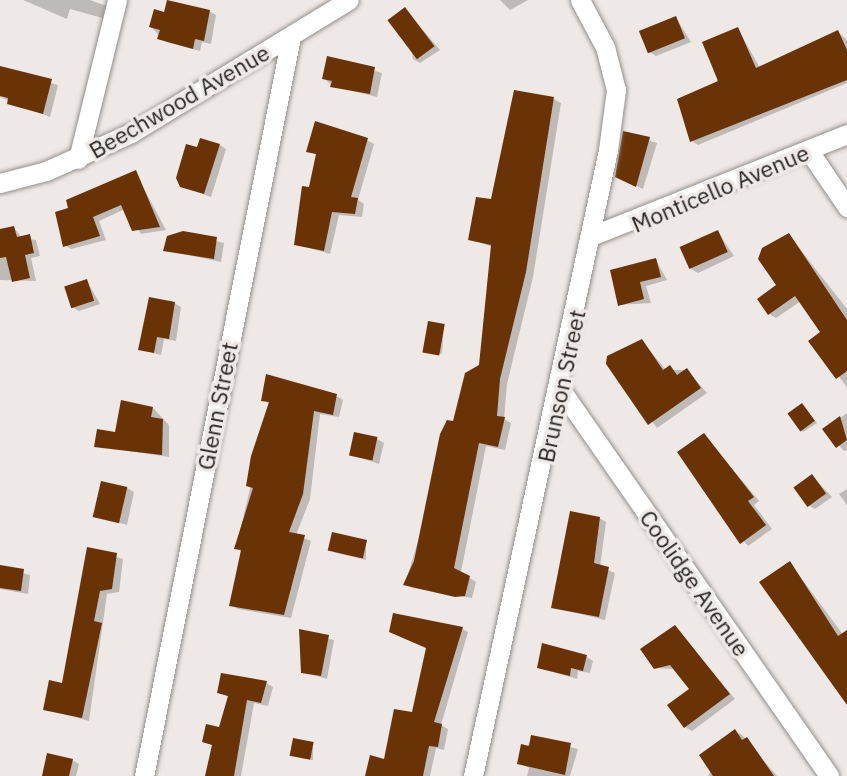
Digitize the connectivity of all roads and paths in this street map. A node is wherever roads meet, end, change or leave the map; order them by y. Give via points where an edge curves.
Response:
1 (117, 0) edge
2 (349, 0) edge
3 (580, 0) edge
4 (291, 37) junction
5 (847, 134) edge
6 (809, 151) junction
7 (78, 159) junction
8 (0, 183) edge
9 (847, 207) edge
10 (591, 236) junction
11 (561, 390) junction
12 (144, 776) edge
13 (474, 776) edge
14 (829, 776) edge

1 - 7 street
2 - 4 street, Beechwood Avenue
3 - 10 street, Brunson Street via 605,47 616,90
4 - 7 street, Beechwood Avenue
4 - 12 street, Glenn Street
5 - 6 street, Monticello Avenue
6 - 9 street
6 - 10 street, Monticello Avenue
7 - 8 street, Beechwood Avenue
10 - 11 street, Brunson Street
11 - 13 street, Brunson Street
11 - 14 street, Coolidge Avenue

